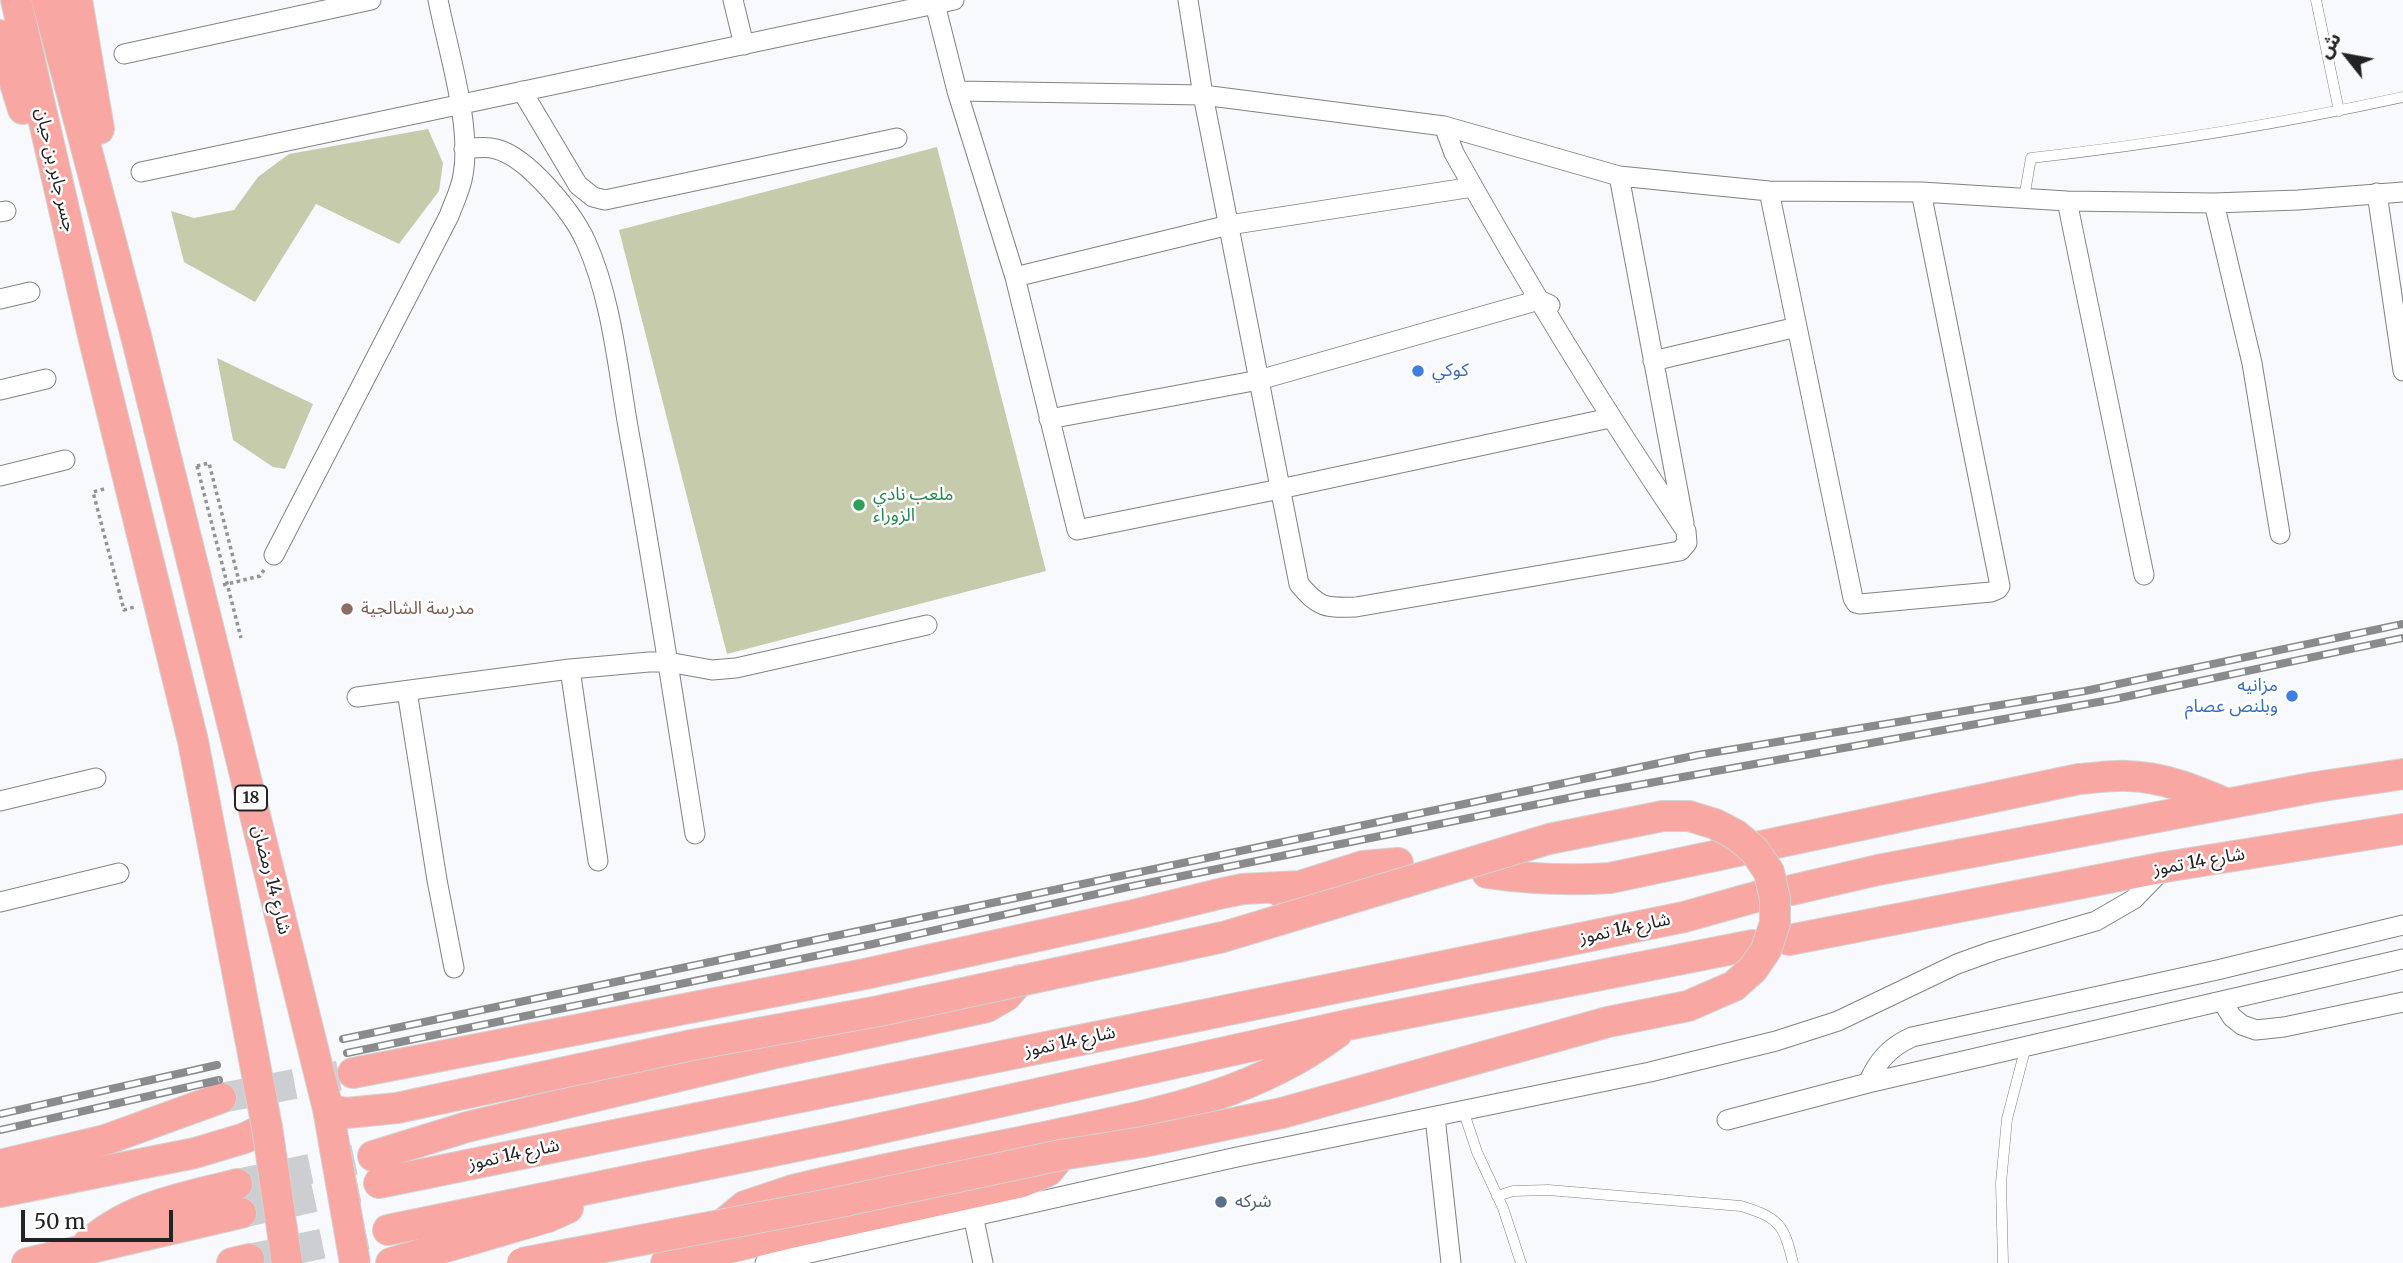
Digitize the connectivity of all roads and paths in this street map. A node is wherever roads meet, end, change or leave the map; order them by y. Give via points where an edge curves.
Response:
1 (16, 0) edge
2 (47, 0) edge
3 (77, 0) edge
4 (371, 0) edge
5 (438, 0) edge
6 (733, 0) edge
7 (1188, 0) edge
8 (2316, 0) edge
9 (931, 3) edge
10 (0, 35) edge
11 (744, 45) junction
12 (124, 54) dead end
13 (522, 91) junction
14 (957, 92) junction
15 (1203, 95) junction
16 (2403, 97) edge
17 (460, 105) junction
18 (2339, 111) junction
19 (1444, 126) junction
20 (898, 138) dead end
21 (464, 149) junction
22 (142, 172) dead end
23 (1619, 176) junction
24 (1473, 187) junction
25 (1769, 191) junction
26 (1921, 192) junction
27 (2403, 192) edge
28 (2377, 193) junction
29 (2024, 198) junction
30 (2067, 201) junction
31 (2214, 203) junction
32 (1229, 225) junction
33 (1015, 276) junction
34 (30, 292) dead end
35 (0, 299) edge
36 (1545, 303) junction
37 (2398, 309) edge
38 (1797, 327) junction
39 (136, 336) junction
40 (94, 340) junction
41 (1653, 361) junction
42 (2403, 371) edge
43 (46, 379) dead end
44 (1259, 380) junction
45 (0, 390) edge
46 (1611, 418) junction
47 (1049, 419) junction
48 (65, 460) dead end
49 (0, 476) edge
50 (104, 489) dead end
51 (1280, 489) junction
52 (1686, 531) junction
53 (2280, 534) dead end
54 (274, 555) dead end
55 (2144, 575) dead end
56 (239, 581) dead end
57 (124, 610) dead end
58 (927, 625) dead end
59 (241, 638) dead end
60 (668, 662) junction
61 (570, 669) junction
62 (407, 691) junction
63 (357, 697) dead end
64 (2403, 774) edge
65 (96, 778) dead end
66 (0, 801) edge
67 (2227, 804) junction
68 (2403, 830) edge
69 (695, 834) dead end
70 (2374, 834) junction
71 (2403, 838) edge
72 (598, 861) dead end
73 (1398, 863) dead end
74 (2165, 867) junction
75 (119, 873) dead end
76 (1487, 873) dead end
77 (1300, 886) junction
78 (1792, 890) dead end
79 (1759, 896) dead end
80 (0, 902) edge
81 (2403, 925) edge
82 (1789, 940) dead end
83 (1753, 945) dead end
84 (2403, 959) edge
85 (454, 968) dead end
86 (1020, 980) junction
87 (2222, 1001) junction
88 (2403, 1002) edge
89 (1347, 1025) junction
90 (692, 1045) junction
91 (2026, 1045) junction
92 (353, 1073) tunnel mouth
93 (1868, 1083) junction
94 (221, 1098) tunnel mouth
95 (328, 1109) junction
96 (1463, 1110) junction
97 (1434, 1116) junction
98 (1727, 1120) dead end
99 (267, 1127) junction
100 (1061, 1155) junction
101 (0, 1165) edge
102 (610, 1185) junction
103 (0, 1192) edge
104 (1497, 1196) junction
105 (239, 1199) tunnel mouth
106 (973, 1215) junction
107 (723, 1224) junction
108 (388, 1230) tunnel mouth
109 (27, 1263) edge
110 (287, 1263) edge
111 (355, 1263) edge
112 (391, 1263) tunnel mouth
113 (522, 1263) edge
114 (666, 1263) edge
115 (765, 1263) edge
116 (984, 1263) edge
117 (1451, 1263) edge
118 (1521, 1263) edge
119 (1793, 1263) edge
120 (2003, 1263) edge

1 - 40 main road, جسر جابر بن حيان
2 - 39 main road, جسر جابر بن حيان
3 - 39 main road
4 - 12 street
5 - 17 street
6 - 11 street
7 - 15 street
8 - 18 lane
9 - 11 street
9 - 14 street
10 - 40 main road
11 - 13 street
13 - 17 street
13 - 20 street via 578,185 604,200
14 - 15 street
14 - 33 street
15 - 19 street
15 - 32 street
16 - 18 lane
17 - 21 street
17 - 22 street
18 - 29 lane via 2149,145 2031,158
19 - 23 street
19 - 24 street
21 - 54 street via 464,173 449,216
21 - 60 street via 498,149 528,169 574,221 596,265
23 - 25 street
23 - 41 street
24 - 32 street
24 - 36 street
25 - 26 street
25 - 38 street
26 - 29 street
26 - 38 street via 1998,589 1856,603
27 - 28 street
28 - 31 street
28 - 37 street
29 - 30 street
30 - 31 street
30 - 55 street
31 - 53 street via 2252,363
32 - 33 street
32 - 44 street
33 - 47 street
34 - 35 street
36 - 44 street
36 - 46 street
37 - 42 street
38 - 41 street
39 - 95 main road, شارع 14 رمضان / 18, bridge
40 - 99 main road, bridge via 193,741
41 - 52 street
43 - 45 street
44 - 47 street
44 - 51 street
46 - 51 street
46 - 52 street
47 - 51 street via 1076,530
48 - 49 street
50 - 57 path via 93,492
51 - 52 street via 1299,584 1313,602 1335,608 1679,551 1687,543
56 - 59 path, bridge via 209,463 197,466
58 - 60 street via 736,668 712,670
60 - 61 street
60 - 69 street
61 - 62 street
61 - 72 street
62 - 63 street
62 - 85 street
64 - 67 main road
65 - 66 street
67 - 76 main road via 2150,778 2079,779 1610,878 1569,881
67 - 78 main road
68 - 70 main road, شارع 14 تموز
70 - 71 lane
70 - 74 main road, شارع 14 تموز
73 - 77 main road via 1363,866
74 - 82 main road, شارع 14 تموز
74 - 96 street via 2134,899 2096,921 1957,964 1821,1027 1713,1058
75 - 80 street
77 - 90 main road via 1124,937 742,1018
77 - 92 main road via 1233,891 866,974
79 - 86 main road, شارع 14 تموز via 1684,917 376,1169 467,1127 987,1007 1006,996
81 - 93 street via 1912,1037 1885,1055
83 - 89 main road
84 - 87 street
86 - 90 main road, bridge
86 - 100 main road, bridge via 1223,937 1549,839 1663,816 1689,817 1726,830 1754,850 1769,872 1775,923 1766,950 1734,986 1710,998 1282,1112
87 - 88 street via 2232,1017 2256,1030
87 - 91 street
89 - 102 main road
89 - 107 main road via 1277,1071 1221,1096 765,1197
90 - 95 main road, bridge via 397,1108
91 - 93 street
91 - 120 lane via 2007,1119 2001,1183
93 - 98 street
94 - 101 main road via 105,1140
95 - 111 main road, شارع 14 رمضان / 18, bridge
96 - 97 street
96 - 104 lane
97 - 106 street
97 - 117 street
99 - 103 main road via 195,1153
99 - 110 main road, bridge
100 - 107 main road, bridge
100 - 114 main road via 1048,1171 1023,1182
102 - 108 main road
102 - 112 main road via 548,1217
104 - 118 lane
104 - 119 lane via 1548,1190 1741,1206 1776,1221 1784,1230
105 - 109 main road via 81,1251
106 - 115 street
106 - 116 street
107 - 113 main road, bridge

